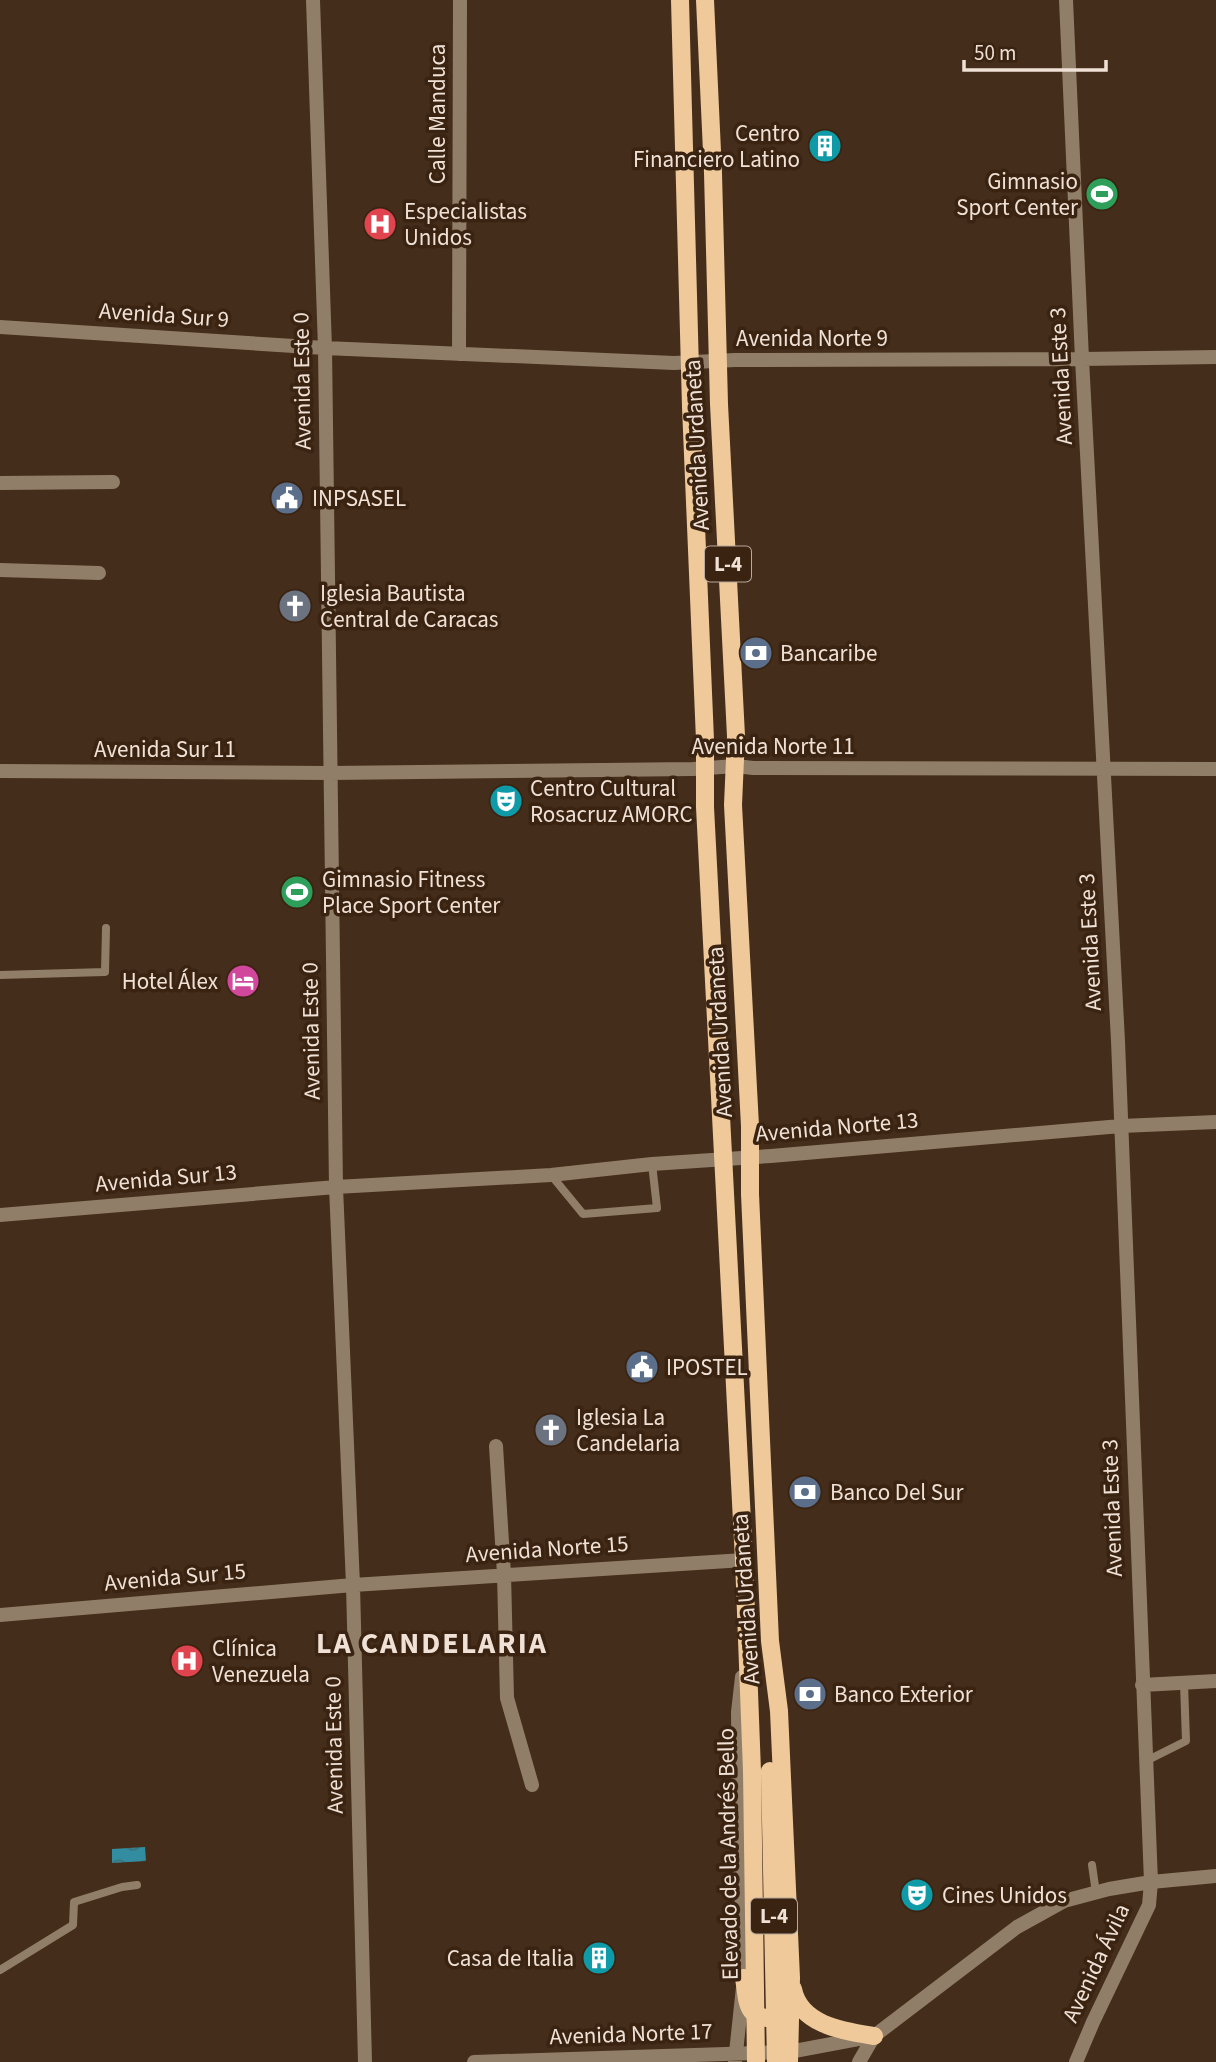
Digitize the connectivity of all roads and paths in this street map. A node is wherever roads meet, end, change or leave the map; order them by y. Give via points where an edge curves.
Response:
1 (313, 0) edge
2 (460, 0) edge
3 (680, 0) edge
4 (705, 0) edge
5 (1066, 0) edge
6 (0, 327) edge
7 (325, 348) junction
8 (459, 354) junction
9 (1216, 357) edge
10 (1082, 359) junction
11 (718, 361) junction
12 (690, 363) junction
13 (113, 482) dead end
14 (0, 483) edge
15 (0, 570) edge
16 (99, 573) dead end
17 (736, 766) junction
18 (706, 768) junction
19 (1104, 768) junction
20 (1216, 769) edge
21 (0, 771) edge
22 (330, 773) junction
23 (106, 928) dead end
24 (0, 975) edge
25 (1216, 1122) edge
26 (1121, 1126) junction
27 (750, 1157) junction
28 (722, 1160) junction
29 (652, 1164) junction
30 (551, 1175) junction
31 (336, 1187) junction
32 (0, 1215) edge
33 (496, 1446) dead end
34 (744, 1560) junction
35 (504, 1574) junction
36 (353, 1585) junction
37 (0, 1615) edge
38 (770, 1641) junction
39 (746, 1644) junction
40 (1216, 1681) edge
41 (1184, 1683) junction
42 (1142, 1685) junction
43 (1146, 1761) junction
44 (532, 1785) dead end
45 (1092, 1865) dead end
46 (1216, 1876) edge
47 (1151, 1882) junction
48 (137, 1885) dead end
49 (1096, 1893) junction
50 (0, 1969) edge
51 (744, 1978) junction
52 (790, 1979) junction
53 (874, 2036) junction
54 (735, 2057) edge
55 (785, 2059) edge
56 (365, 2062) edge
57 (474, 2062) edge
58 (755, 2062) edge
59 (859, 2062) edge
60 (1076, 2062) edge

1 - 7 street, Avenida Este 0
2 - 8 street, Calle Manduca
3 - 12 main road, Avenida Urdaneta / L-4
4 - 11 main road, Avenida Urdaneta / L-4
5 - 10 street, Avenida Este 3
6 - 7 street, Avenida Sur 9
7 - 8 street, Avenida Norte 9
7 - 22 street, Avenida Este 0
8 - 12 street, Avenida Norte 9
9 - 10 street, Avenida Norte 9
10 - 11 street, Avenida Norte 9
10 - 19 street, Avenida Este 3
11 - 12 street, Avenida Norte 9
11 - 17 main road, Avenida Urdaneta / L-4
12 - 18 main road, Avenida Urdaneta / L-4
13 - 14 street
15 - 16 street
17 - 18 street, Avenida Norte 11
17 - 19 street, Avenida Norte 11
17 - 27 main road, Avenida Urdaneta / L-4 via 733,805
18 - 22 street, Avenida Norte 11
18 - 28 main road, Avenida Urdaneta / L-4
19 - 20 street, Avenida Norte 11
19 - 26 street, Avenida Este 3
21 - 22 street, Avenida Sur 11
22 - 31 street, Avenida Este 0
23 - 24 lane via 106,971
25 - 26 street, Avenida Norte 13
26 - 27 street, Avenida Norte 13
26 - 42 street, Avenida Este 3
27 - 28 street, Avenida Norte 13
27 - 38 main road, Avenida Urdaneta / L-4
28 - 29 street, Avenida Norte 13
28 - 34 main road, Avenida Urdaneta / L-4
29 - 30 street, Avenida Norte 13
29 - 30 lane via 657,1208 583,1214
30 - 31 street, Avenida Norte 13
31 - 32 street, Avenida Sur 13
31 - 36 street, Avenida Este 0
33 - 35 street
34 - 35 street, Avenida Norte 15
34 - 39 main road, Avenida Urdaneta / L-4
35 - 36 street, Avenida Norte 15
35 - 44 street via 507,1698
36 - 37 street, Avenida Sur 15
36 - 56 street, Avenida Este 0
38 - 52 main road, Avenida Urdaneta / L-4 via 779,1711
38 - 55 main road, Elevado de la Andrés Bello / L-4, bridge via 770,1771
39 - 51 street, Avenida Urdaneta / L-4 via 738,1712
39 - 58 main road, Elevado de la Andrés Bello / L-4, bridge
40 - 41 street
41 - 42 street
41 - 43 lane via 1186,1741
42 - 43 street, Avenida Este 3
43 - 47 street, Avenida Este 3
45 - 49 lane
46 - 47 street
47 - 49 street
47 - 60 street, Avenida Ávila via 1149,1905
48 - 50 lane via 74,1902 73,1925
49 - 53 street via 1064,1901 1017,1927
51 - 52 main road, L-4 via 750,2010 762,2019 775,2018 782,2011
51 - 54 street, Avenida Urdaneta / L-4
52 - 53 main road, L-4 via 799,2007 815,2020
52 - 55 main road, Avenida Urdaneta / L-4
53 - 55 street, Avenida Norte 17
53 - 59 street
54 - 55 street, Avenida Norte 17
54 - 57 street, Avenida Norte 17

